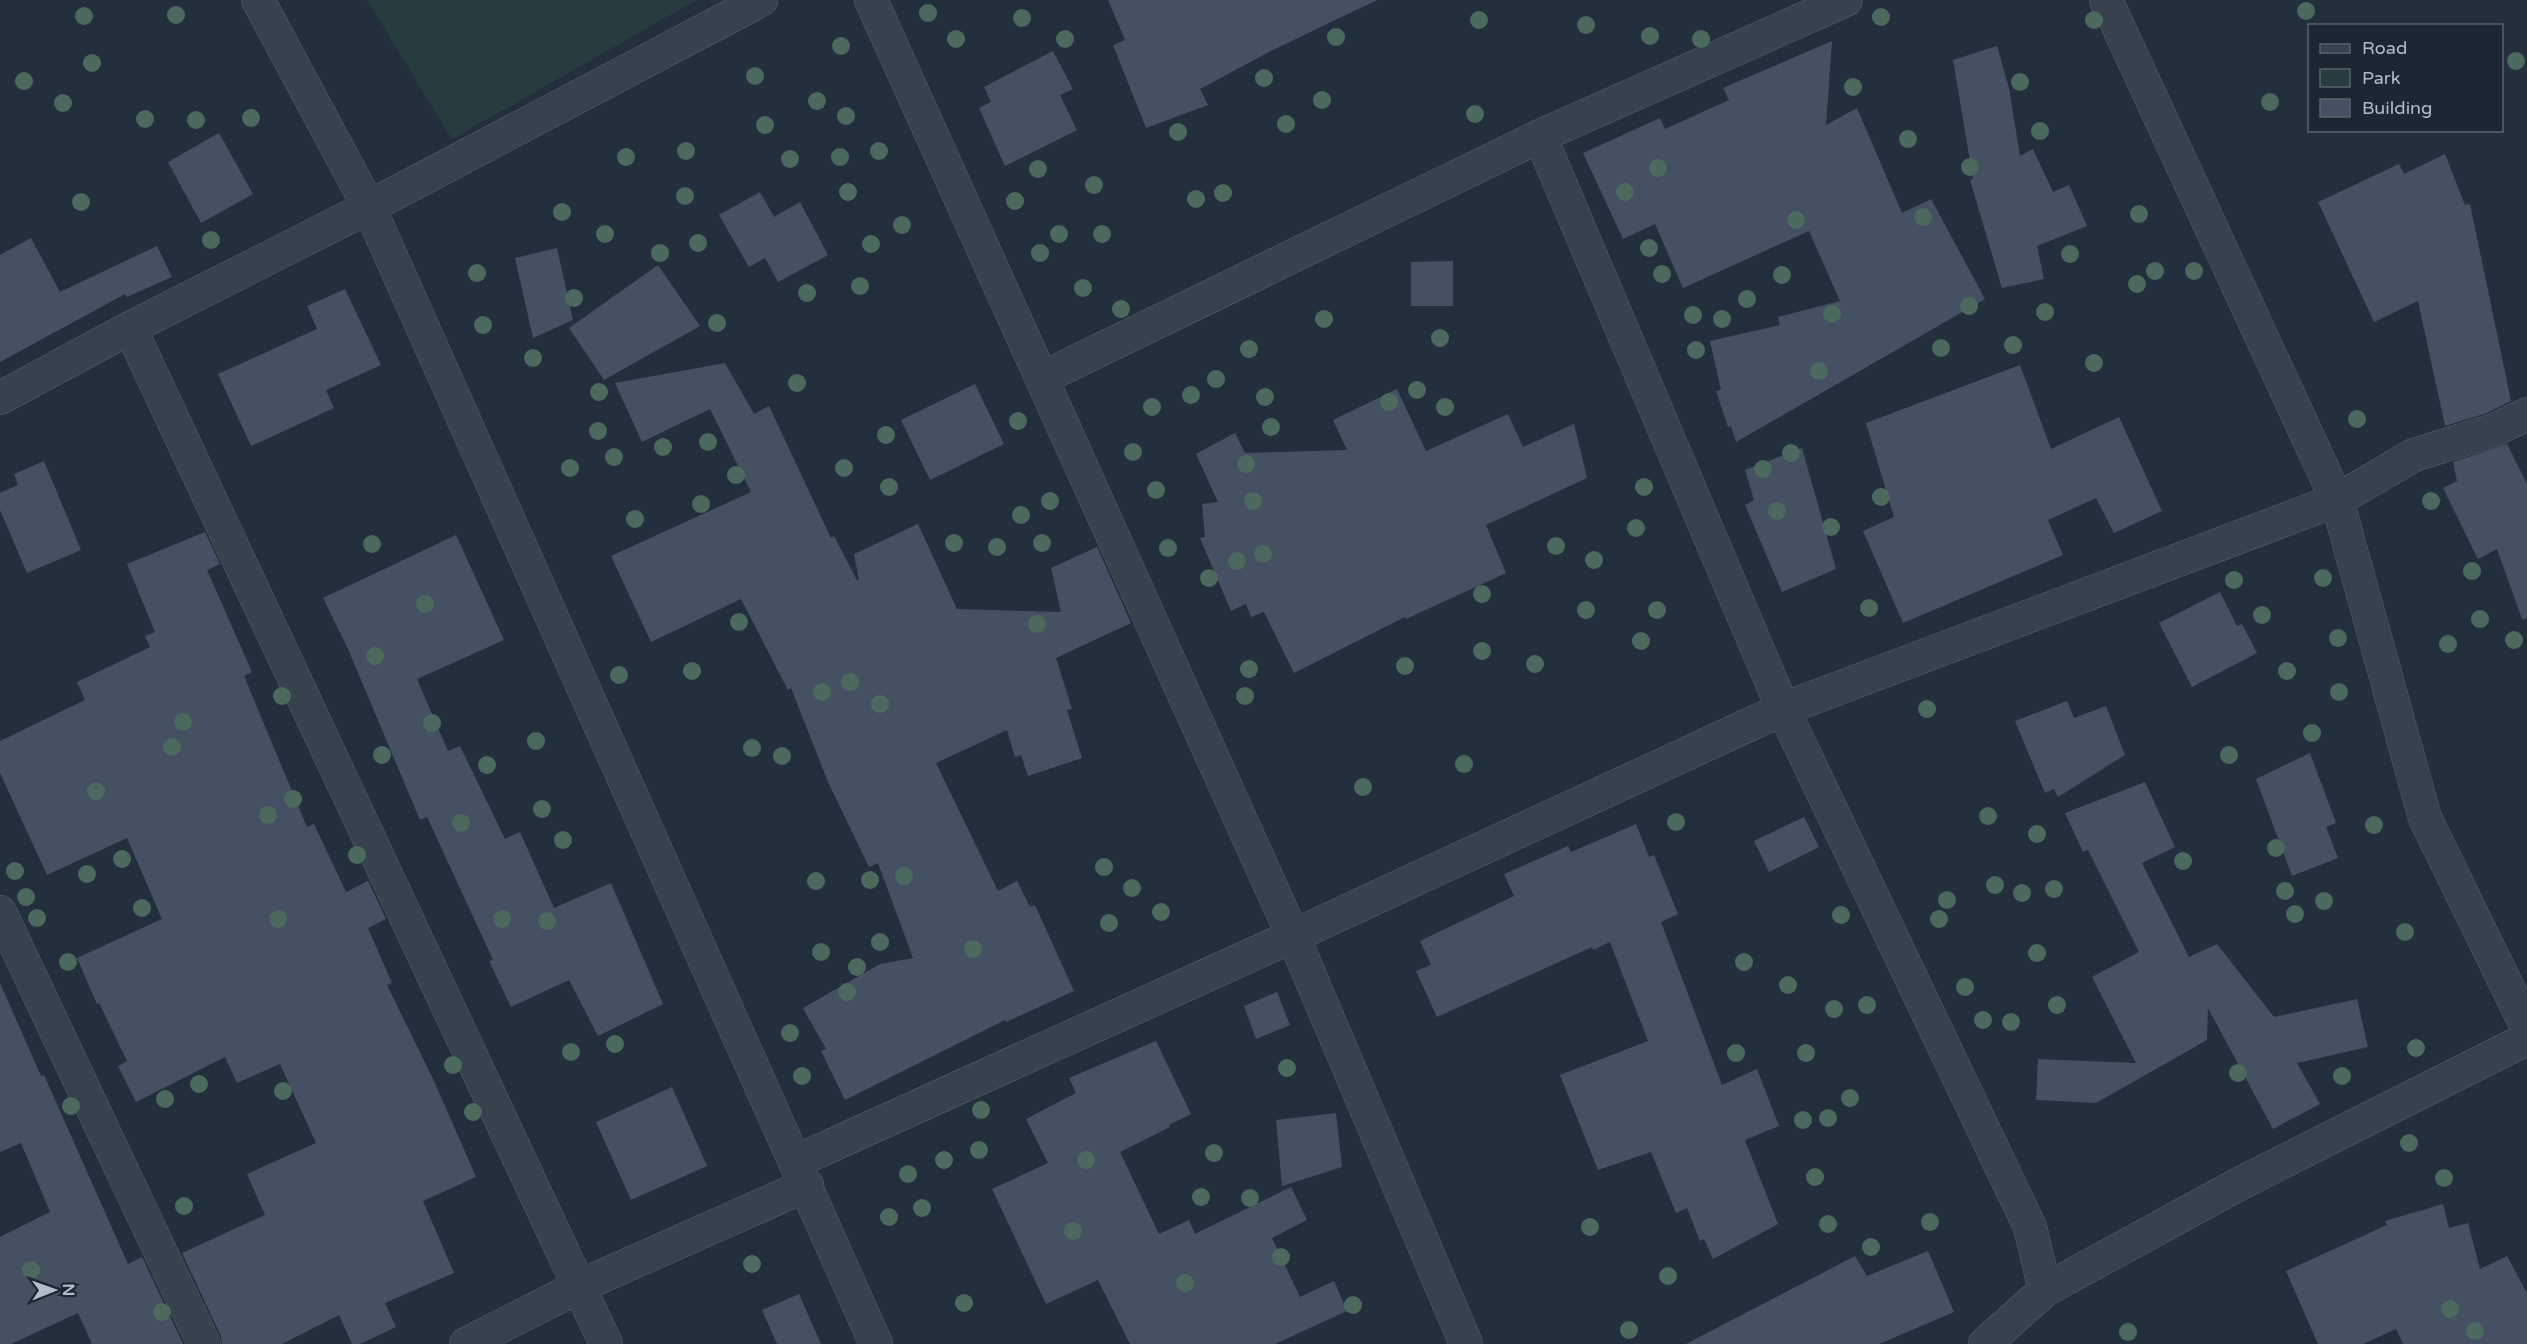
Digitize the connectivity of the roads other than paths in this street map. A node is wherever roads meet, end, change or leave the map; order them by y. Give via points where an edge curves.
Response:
1 (258, 0) edge
2 (760, 0) edge
3 (871, 0) edge
4 (1846, 0) edge
5 (2106, 0) edge
6 (1540, 136) junction
7 (369, 207) junction
8 (130, 328) junction
9 (1042, 378) junction
10 (0, 398) edge
11 (2527, 414) edge
12 (2337, 500) junction
13 (1784, 709) junction
14 (0, 912) edge
15 (1293, 936) junction
16 (2527, 1027) edge
17 (2527, 1039) edge
18 (802, 1173) junction
19 (580, 1286) junction
20 (2045, 1290) junction
21 (204, 1344) edge
22 (466, 1344) edge
23 (606, 1344) edge
24 (876, 1344) edge
25 (1466, 1344) edge
26 (1985, 1344) edge

1 - 7 street
2 - 7 street
3 - 9 street
4 - 6 street
5 - 12 street
6 - 9 street
6 - 13 street
7 - 8 street
7 - 18 street
8 - 10 street
8 - 19 street
9 - 15 street
11 - 12 street via 2494,430 2414,455
12 - 13 street
12 - 16 street via 2425,818
13 - 15 street
13 - 20 street via 2030,1227
14 - 21 street
15 - 18 street
15 - 25 street
17 - 20 street via 2239,1184
18 - 19 street
18 - 24 street
19 - 22 street
19 - 23 street
20 - 26 street

